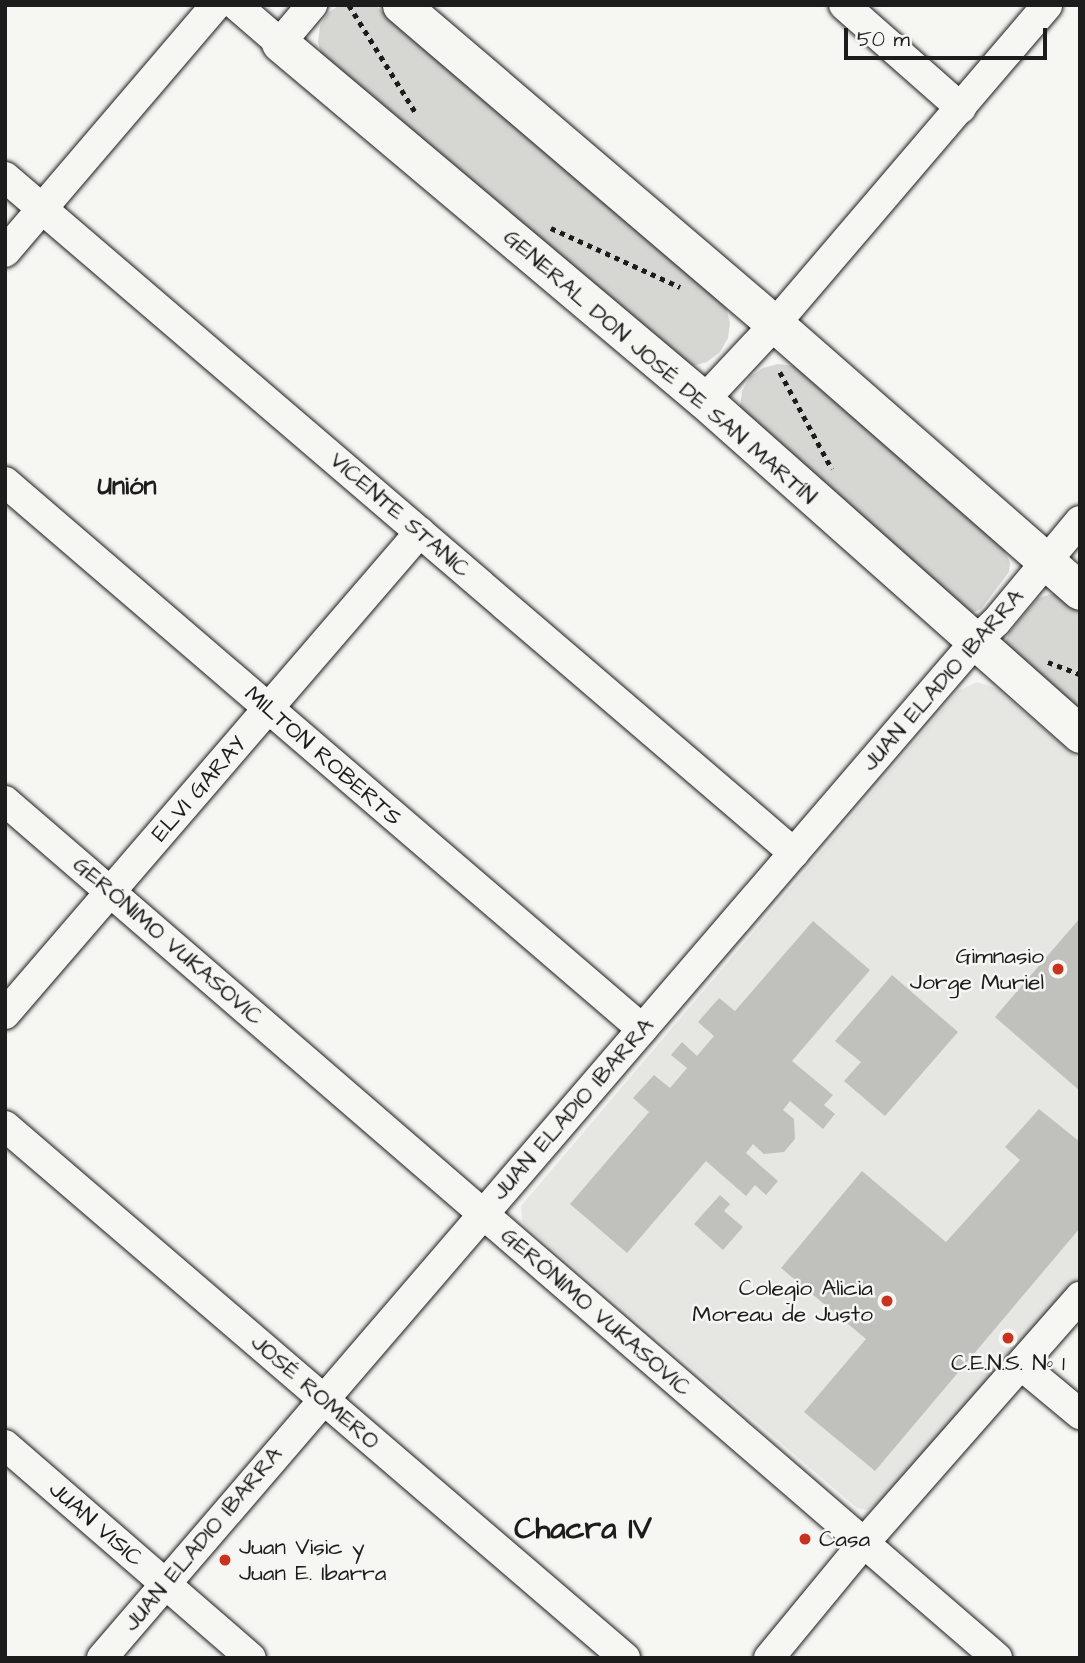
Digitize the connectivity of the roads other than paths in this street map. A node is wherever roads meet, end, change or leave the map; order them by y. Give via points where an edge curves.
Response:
1 (216, 5) edge
2 (236, 5) edge
3 (312, 5) edge
4 (401, 5) edge
5 (844, 5) edge
6 (1047, 5) edge
7 (279, 43) junction
8 (961, 108) junction
9 (5, 177) edge
10 (42, 209) junction
11 (5, 251) edge
12 (764, 336) junction
13 (704, 400) junction
14 (5, 482) edge
15 (1080, 521) edge
16 (420, 532) junction
17 (1045, 561) junction
18 (1080, 591) edge
19 (974, 643) junction
20 (268, 708) junction
21 (1080, 734) edge
22 (5, 801) edge
23 (794, 853) junction
24 (111, 891) junction
25 (5, 1014) edge
26 (642, 1029) junction
27 (5, 1126) edge
28 (483, 1213) junction
29 (1080, 1297) edge
30 (1021, 1364) junction
31 (323, 1399) junction
32 (1080, 1414) edge
33 (5, 1445) edge
34 (863, 1544) junction
35 (165, 1583) junction
36 (102, 1658) edge
37 (251, 1658) edge
38 (625, 1658) edge
39 (769, 1658) edge
40 (998, 1658) edge

1 - 10 street
2 - 7 street, GENERAL DON JOSÉ DE SAN MARTÍN
3 - 7 street
4 - 12 street
5 - 8 street
6 - 8 street
7 - 13 street, GENERAL DON JOSÉ DE SAN MARTÍN
8 - 12 street
9 - 10 street, VICENTE STANIC
10 - 11 street
10 - 16 street, VICENTE STANIC
12 - 13 street
12 - 17 street
13 - 19 street, GENERAL DON JOSÉ DE SAN MARTÍN
14 - 20 street, MILTON ROBERTS
15 - 17 street, JUAN ELADIO IBARRA
16 - 20 street, ELVI GARAY
16 - 23 street, VICENTE STANIC
17 - 18 street
17 - 19 street, JUAN ELADIO IBARRA
19 - 21 street, GENERAL DON JOSÉ DE SAN MARTÍN
19 - 23 street, JUAN ELADIO IBARRA
20 - 24 street, ELVI GARAY
20 - 26 street, MILTON ROBERTS
22 - 24 street, GERÓNIMO VUKASOVIC
23 - 26 street, JUAN ELADIO IBARRA
24 - 25 street, ELVI GARAY
24 - 28 street, GERÓNIMO VUKASOVIC
26 - 28 street, JUAN ELADIO IBARRA
27 - 31 street, JOSÉ ROMERO
28 - 31 street, JUAN ELADIO IBARRA
28 - 34 street, GERÓNIMO VUKASOVIC
29 - 30 street
30 - 32 street
30 - 34 street
31 - 35 street, JUAN ELADIO IBARRA
31 - 38 street, JOSÉ ROMERO
33 - 35 street, JUAN VISIC
34 - 39 street
34 - 40 street, GERÓNIMO VUKASOVIC
35 - 36 street, JUAN ELADIO IBARRA
35 - 37 street, JUAN VISIC

